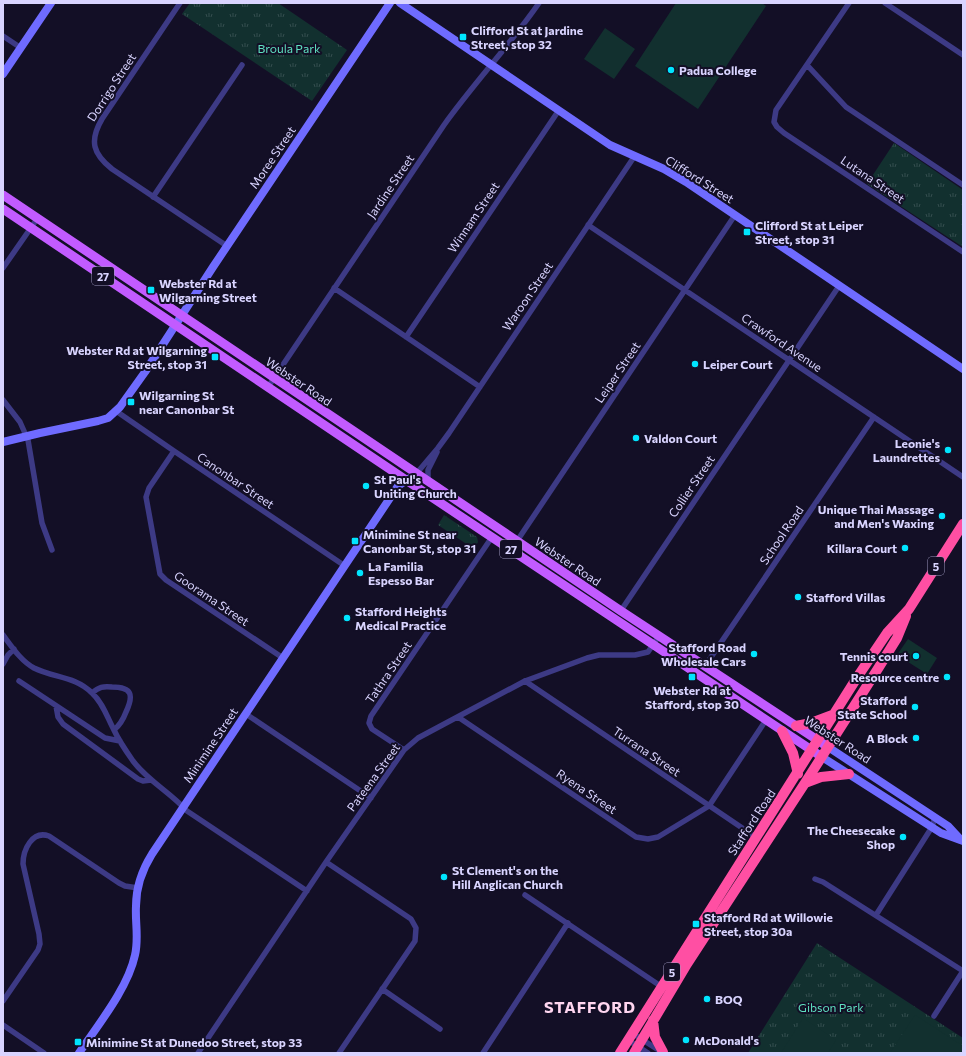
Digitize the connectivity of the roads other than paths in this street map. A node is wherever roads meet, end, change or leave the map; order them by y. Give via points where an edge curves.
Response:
1 (51, 3) edge
2 (180, 3) edge
3 (390, 3) edge
4 (400, 3) edge
5 (539, 3) edge
6 (850, 3) edge
7 (885, 3) edge
8 (3, 36) edge
9 (20, 48) junction
10 (963, 55) edge
11 (242, 65) dead end
12 (492, 65) junction
13 (807, 65) junction
14 (3, 74) edge
15 (559, 110) junction
16 (634, 157) junction
17 (963, 184) edge
18 (3, 195) edge
19 (153, 197) junction
20 (3, 209) edge
21 (735, 215) junction
22 (37, 218) junction
23 (588, 225) junction
24 (31, 228) junction
25 (227, 246) junction
26 (963, 252) edge
27 (3, 268) edge
28 (839, 286) junction
29 (334, 288) junction
30 (685, 290) junction
31 (181, 315) junction
32 (175, 324) junction
33 (406, 337) junction
34 (789, 360) junction
35 (963, 369) edge
36 (274, 378) junction
37 (268, 387) junction
38 (480, 387) junction
39 (3, 400) edge
40 (116, 411) junction
41 (874, 416) junction
42 (26, 436) junction
43 (3, 442) edge
44 (438, 448) junction
45 (174, 451) junction
46 (416, 474) junction
47 (963, 477) edge
48 (406, 480) junction
49 (428, 482) junction
50 (963, 524) edge
51 (492, 537) junction
52 (517, 541) junction
53 (52, 550) dead end
54 (345, 566) junction
55 (909, 609) junction
56 (620, 611) junction
57 (615, 619) junction
58 (3, 635) edge
59 (659, 636) junction
60 (654, 645) junction
61 (14, 649) junction
62 (283, 658) junction
63 (3, 664) edge
64 (705, 666) junction
65 (20, 681) dead end
66 (525, 681) junction
67 (92, 693) junction
68 (56, 706) junction
69 (246, 714) junction
70 (835, 714) junction
71 (458, 717) junction
72 (766, 720) junction
73 (796, 726) junction
74 (114, 730) junction
75 (782, 731) junction
76 (818, 740) junction
77 (120, 741) junction
78 (828, 747) junction
79 (404, 750) junction
80 (812, 751) junction
81 (822, 757) junction
82 (798, 774) junction
83 (849, 774) junction
84 (151, 780) junction
85 (805, 783) junction
86 (371, 798) junction
87 (709, 806) junction
88 (183, 807) junction
89 (935, 817) junction
90 (932, 827) junction
91 (757, 838) junction
92 (962, 840) edge
93 (326, 862) junction
94 (815, 880) dead end
95 (138, 888) junction
96 (307, 891) junction
97 (525, 895) dead end
98 (876, 915) junction
99 (568, 923) junction
100 (963, 971) edge
101 (662, 987) junction
102 (382, 989) junction
103 (3, 1001) edge
104 (934, 1016) dead end
105 (653, 1020) junction
106 (3, 1025) edge
107 (440, 1029) dead end
108 (630, 1037) junction
109 (638, 1046) edge
110 (44, 1053) edge
111 (79, 1053) edge
112 (198, 1053) edge
113 (340, 1053) edge
114 (483, 1053) edge
115 (620, 1053) edge
116 (648, 1053) edge
117 (664, 1053) edge

1 - 9 street
2 - 19 street, Dorrigo Street via 94,134 95,149 104,163
3 - 25 street, Moree Street
4 - 12 street, Clifford Street
5 - 12 street, Jardine Street
6 - 13 street
7 - 10 street
8 - 9 street
9 - 14 street
11 - 19 street
12 - 15 street, Clifford Street
12 - 29 street, Jardine Street via 456,109
13 - 17 street via 846,107
13 - 26 street, Lutana Street via 776,110 774,122 777,127
15 - 16 street, Clifford Street via 610,145
15 - 33 street, Winnam Street
16 - 21 street, Clifford Street via 674,174
16 - 23 street, Waroon Street
18 - 22 main road, Webster Road / 27
19 - 25 street, Dorrigo Street
20 - 24 main road, Webster Road / 27
21 - 28 street, Clifford Street
21 - 30 street, Leiper Street
22 - 24 street
22 - 31 main road, Webster Road / 27
23 - 30 street, Crawford Avenue
23 - 38 street, Waroon Street
24 - 27 street
24 - 32 main road, Webster Road / 27
25 - 31 street, Moree Street
28 - 34 street, Collier Street
28 - 35 street, Clifford Street
29 - 33 street
29 - 36 street, Jardine Street
30 - 34 street, Crawford Avenue
30 - 52 street, Leiper Street
31 - 32 street, Moree Street
31 - 36 main road, Webster Road / 27
32 - 37 main road, Webster Road / 27
32 - 40 street, Moree Street via 145,372
33 - 38 street
34 - 41 street, Crawford Avenue
34 - 56 street, Collier Street
36 - 37 street, Jardine Street
36 - 46 main road, Webster Road / 27
37 - 48 main road, Webster Road / 27
38 - 44 street, Waroon Street
39 - 42 street via 20,422
40 - 42 street via 108,418 98,421
40 - 45 street, Canonbar Street
41 - 47 street, Crawford Avenue
41 - 64 street, School Road
42 - 43 street
42 - 53 street via 42,523
44 - 46 street, Waroon Street
44 - 49 street, Waroon Street via 428,470
45 - 54 street, Canonbar Street
45 - 62 street, Goorama Street via 149,488 146,497 160,574
46 - 48 street, Minimine Street
46 - 49 main road, Webster Road / 27
48 - 51 main road, Webster Road / 27
48 - 54 street, Minimine Street via 398,486
49 - 52 main road, Webster Road / 27
50 - 55 highway, Stafford Road / 5
51 - 57 main road, Webster Road / 27
51 - 79 street, Tathra Street via 371,716 369,724 372,729
52 - 56 main road, Webster Road / 27
54 - 62 street, Minimine Street
55 - 70 highway, Stafford Road / 5 via 887,633
55 - 78 highway, Stafford Road / 5 via 897,638
56 - 57 street, Collier Street
56 - 59 main road, Webster Road / 27
57 - 60 main road, Webster Road / 27
58 - 61 street
59 - 60 street
59 - 64 main road, Webster Road / 27
60 - 66 street, Pateena Street via 648,652 641,654 603,654 587,658
60 - 72 main road, Webster Road / 27
61 - 63 street
61 - 67 street via 34,668 72,680
62 - 69 street, Minimine Street
64 - 73 main road, Webster Road / 27
65 - 68 street
66 - 71 street, Pateena Street
66 - 87 street, Turrana Street
67 - 74 street via 100,702
67 - 74 street via 105,686 121,687 130,693 130,704 121,723
68 - 77 street via 105,738
68 - 84 street via 58,718 63,724 138,779
69 - 86 street
69 - 88 street, Minimine Street
70 - 73 highway
70 - 76 highway, Stafford Road / 5
71 - 79 street, Pateena Street via 418,738
71 - 87 street, Ryena Street via 636,837 658,837
72 - 75 main road, Webster Road / 27
72 - 87 street
73 - 76 main road, Webster Road / 27
74 - 77 street
75 - 80 main road, Webster Road / 27
75 - 82 highway
76 - 78 main road, Webster Road / 27
76 - 80 highway, Stafford Road / 5
77 - 84 street via 134,763
78 - 81 highway, Stafford Road / 5
78 - 89 street, Webster Road
79 - 86 street, Pateena Street
80 - 81 main road, Webster Road / 27
80 - 82 highway, Stafford Road / 5
81 - 83 street, Webster Road
81 - 85 highway, Stafford Road / 5
82 - 91 highway, Stafford Road / 5
83 - 85 highway via 821,777
83 - 90 street, Webster Road
84 - 88 street
85 - 105 highway, Stafford Road / 5
86 - 93 street, Pateena Street
87 - 91 street, Turrana Street
88 - 95 street, Minimine Street via 148,861
88 - 96 street
89 - 90 street
89 - 92 street, Webster Road
90 - 92 street, Webster Road
90 - 98 street
91 - 101 highway, Stafford Road / 5
93 - 96 street, Pateena Street
93 - 102 street via 411,919 416,928 415,941
94 - 98 street via 823,882
95 - 103 street via 119,883 49,836 35,836 25,850 23,864 40,934 40,944
95 - 111 street, Minimine Street via 137,945 131,970 122,989
96 - 112 street, Pateena Street
97 - 99 street
98 - 100 street
99 - 101 street
99 - 114 street
100 - 104 street
101 - 108 highway, Stafford Road / 5
102 - 107 street
102 - 113 street
105 - 109 highway, Stafford Road / 5
105 - 117 highway via 655,1038
106 - 110 street
108 - 109 street
108 - 109 street
108 - 115 highway, Stafford Road / 5
109 - 116 street
109 - 117 street

